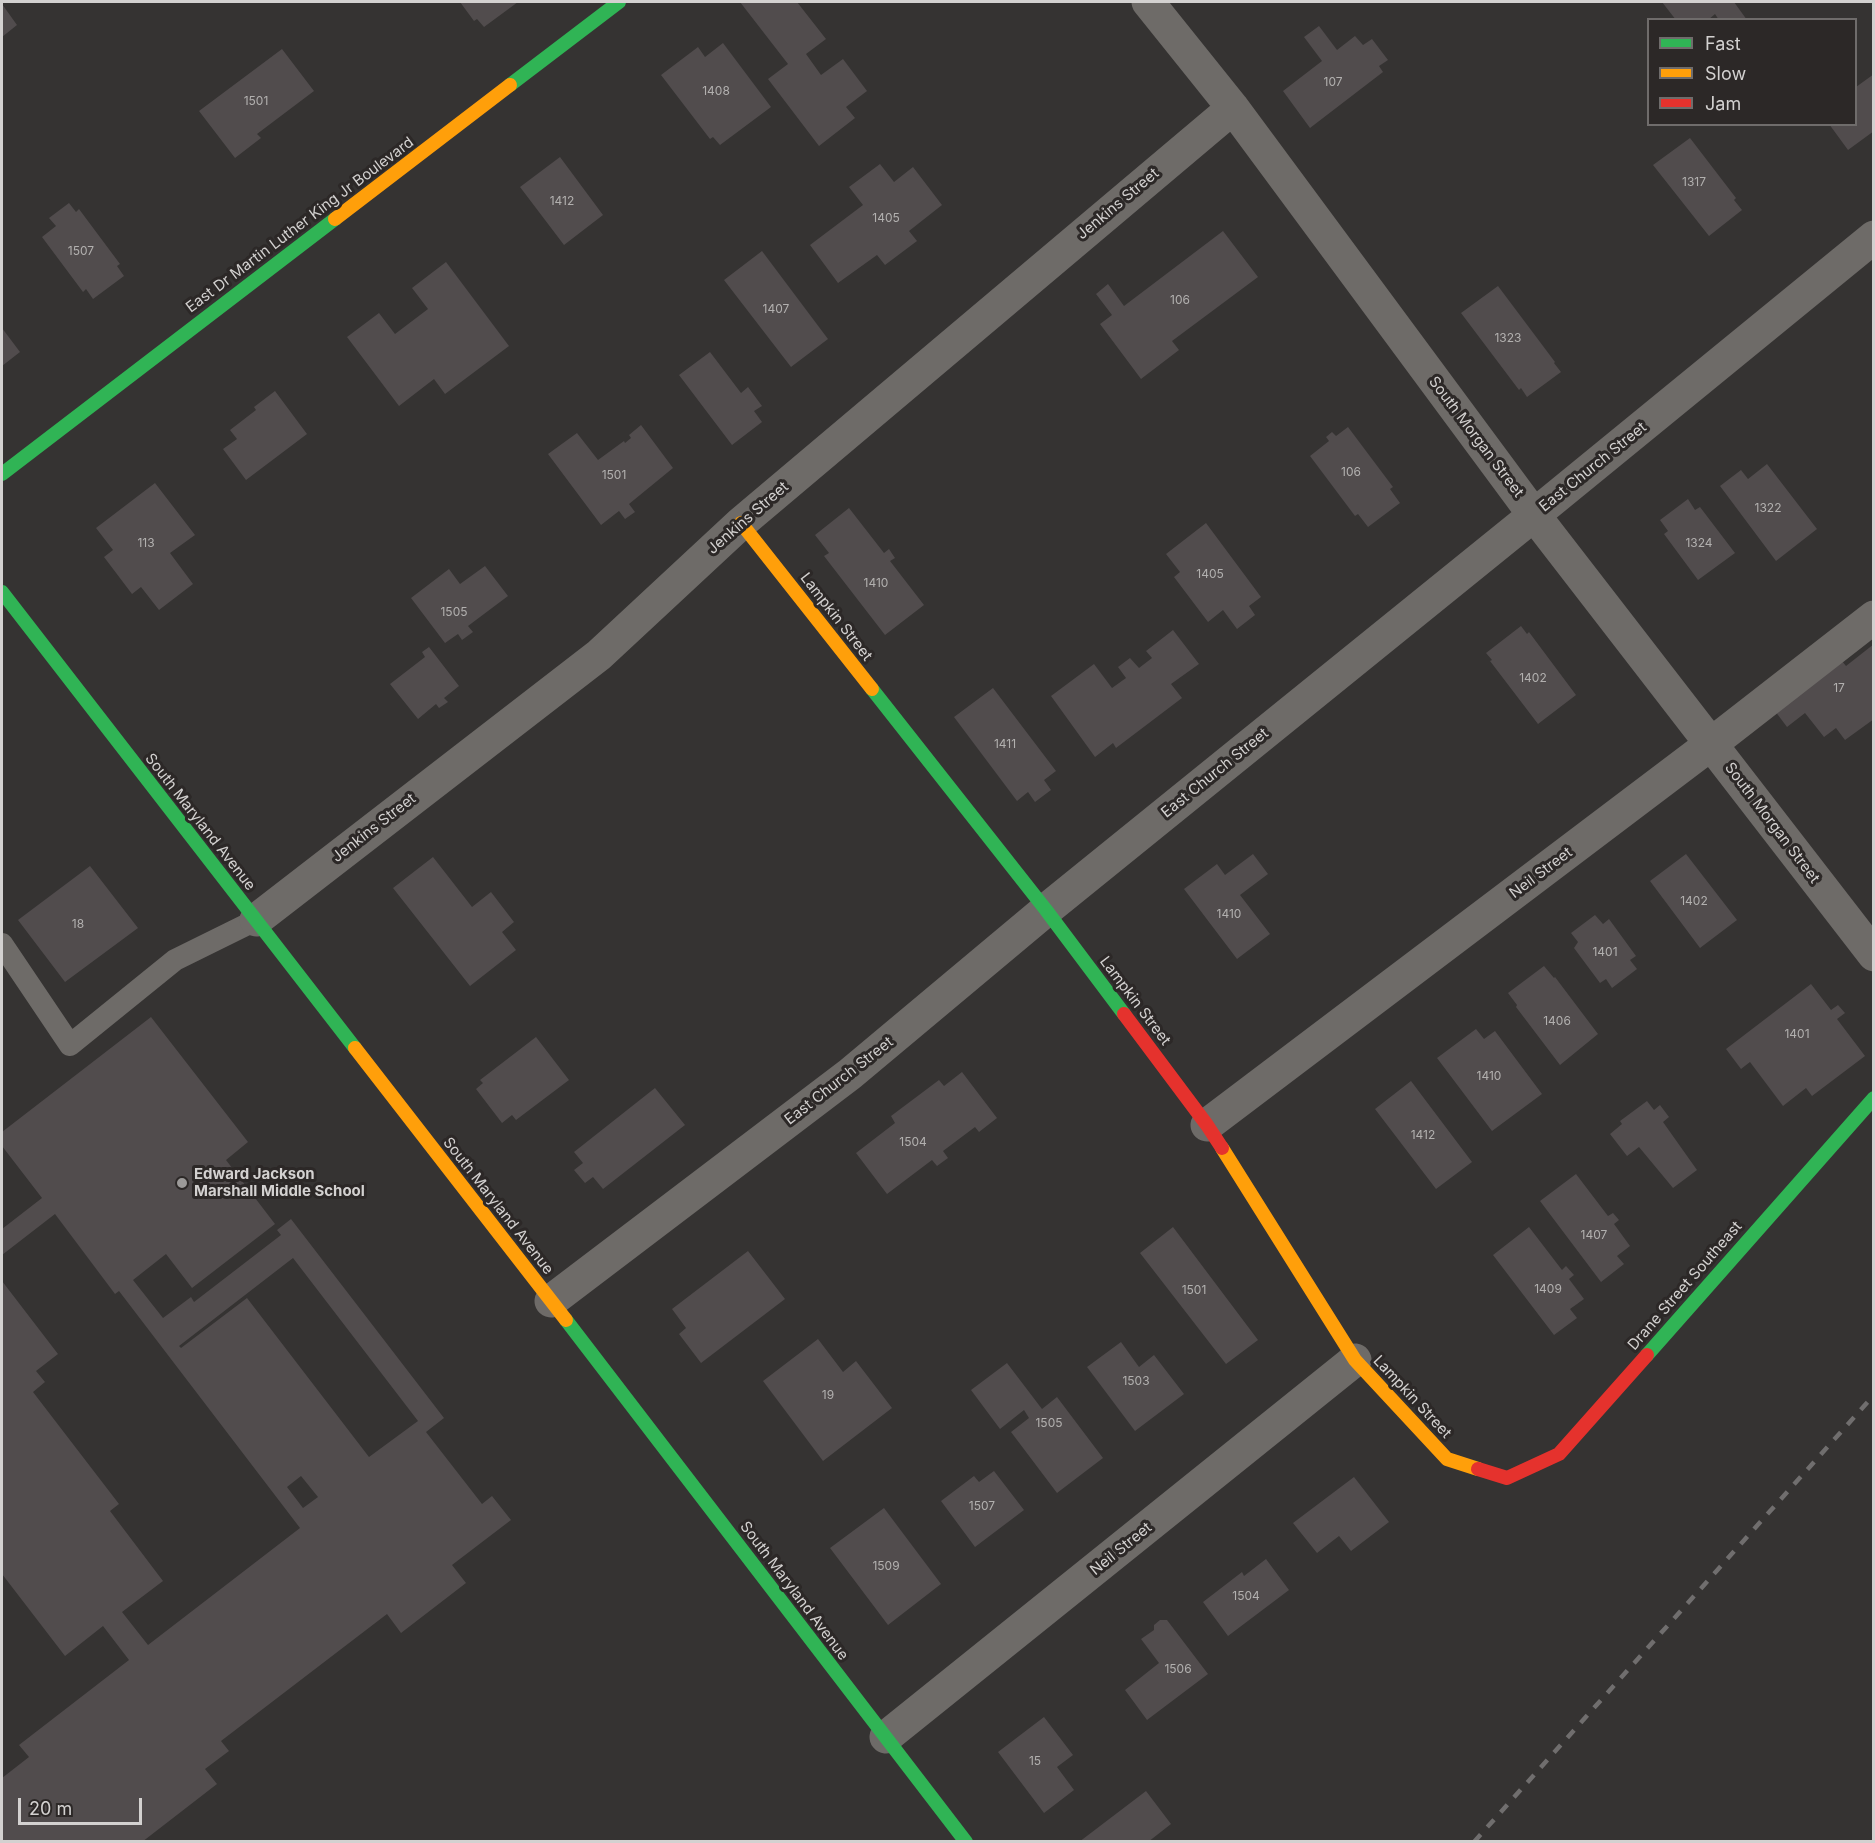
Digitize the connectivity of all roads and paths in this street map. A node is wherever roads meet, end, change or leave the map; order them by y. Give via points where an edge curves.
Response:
1 (619, 2) edge
2 (1149, 2) edge
3 (1233, 108) junction
4 (1874, 237) edge
5 (2, 474) edge
6 (1534, 515) junction
7 (741, 522) junction
8 (2, 592) edge
9 (1874, 617) edge
10 (1711, 744) junction
11 (1046, 910) junction
12 (256, 920) junction
13 (2, 944) edge
14 (1874, 955) edge
15 (1874, 1098) edge
16 (1207, 1125) junction
17 (551, 1301) junction
18 (1355, 1360) junction
19 (1507, 1478) joint
20 (886, 1737) junction
21 (966, 1842) edge

1 - 5 street, East Dr Martin Luther King Jr Boulevard
2 - 3 street, South Morgan Street
3 - 6 street, South Morgan Street
3 - 7 street, Jenkins Street
4 - 6 street, East Church Street
6 - 10 street, South Morgan Street
6 - 11 street, East Church Street
7 - 11 street, Lampkin Street
7 - 12 street, Jenkins Street via 598,655
8 - 12 street, South Maryland Avenue
9 - 10 street, Neil Street
10 - 14 street, South Morgan Street
10 - 16 street, Neil Street
11 - 16 street, Lampkin Street
11 - 17 street, East Church Street via 850,1074
12 - 13 lane via 175,960 70,1045
12 - 17 street, South Maryland Avenue
15 - 19 street, Drane Street Southeast via 1559,1454
16 - 18 street, Lampkin Street
17 - 20 street, South Maryland Avenue
18 - 19 street, Lampkin Street via 1447,1459
18 - 20 street, Neil Street
20 - 21 street, South Maryland Avenue

